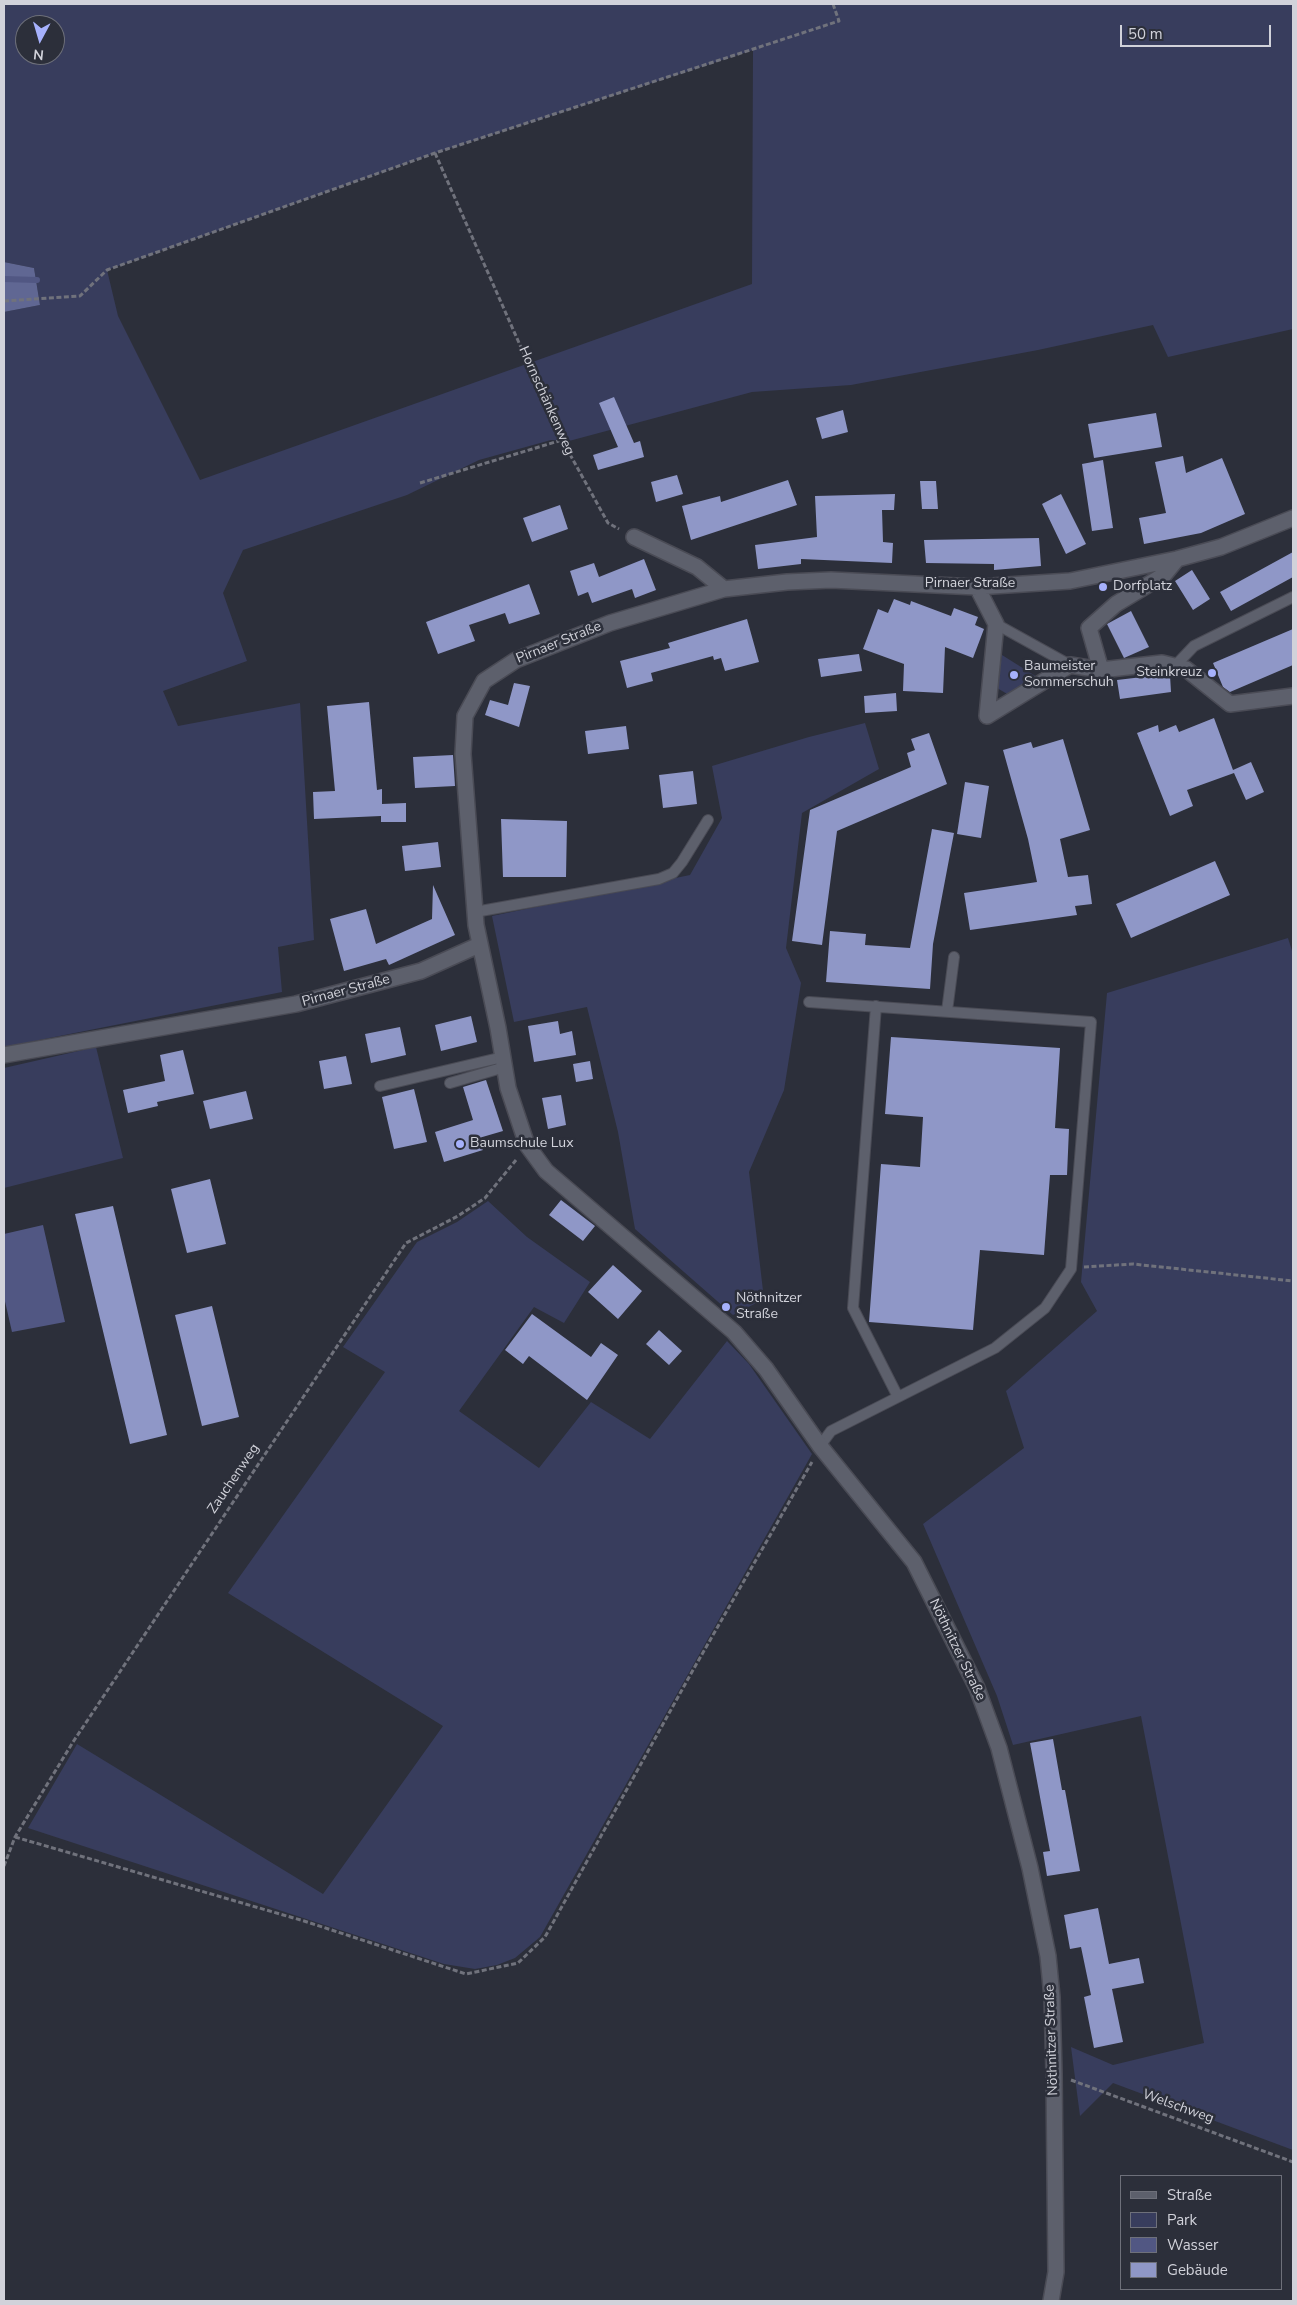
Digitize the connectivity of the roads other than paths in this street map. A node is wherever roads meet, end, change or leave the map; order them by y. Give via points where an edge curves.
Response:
1 (1293, 518) edge
2 (634, 537) road end
3 (1178, 559) junction
4 (978, 587) junction
5 (724, 590) junction
6 (1293, 597) edge
7 (996, 624) junction
8 (1070, 665) junction
9 (1175, 666) junction
10 (1101, 670) junction
11 (1293, 696) edge
12 (708, 820) dead end
13 (475, 912) junction
14 (479, 945) junction
15 (954, 957) dead end
16 (809, 1002) dead end
17 (876, 1006) junction
18 (947, 1011) junction
19 (4, 1055) edge
20 (504, 1062) junction
21 (450, 1083) dead end
22 (380, 1086) dead end
23 (898, 1397) junction
24 (820, 1446) junction
25 (1056, 2272) junction
26 (1051, 2301) edge
27 (1061, 2301) edge

1 - 3 street, Pirnaer Straße via 1221,547
2 - 5 street via 697,567
3 - 4 street, Pirnaer Straße via 1070,582
3 - 10 street via 1164,575 1116,604 1089,628
4 - 5 street, Pirnaer Straße via 831,580
4 - 7 street
5 - 13 street, Pirnaer Straße via 610,623 516,660 484,681 465,716 464,754
6 - 9 lane via 1194,646
7 - 8 lane
7 - 8 street via 987,716
8 - 10 street
9 - 10 street via 1162,663
9 - 11 street via 1186,669 1230,704
12 - 13 lane via 673,873 659,879
13 - 14 street, Pirnaer Straße
14 - 19 street, Pirnaer Straße via 421,971 296,1004
14 - 20 street, Nöthnitzer Straße
15 - 18 lane
16 - 17 lane
17 - 18 lane
17 - 23 lane via 853,1308
18 - 23 lane via 1091,1022 1071,1269 1045,1308 995,1348
20 - 21 lane
20 - 22 lane
20 - 24 street, Nöthnitzer Straße via 508,1088 527,1145 546,1171 734,1332 766,1368
23 - 24 lane via 831,1431
24 - 25 street, Nöthnitzer Straße via 914,1562 977,1688 1000,1748 1048,1956 1054,2074
25 - 26 street, Nöthnitzer Straße
25 - 27 street, Nöthnitzer Straße

